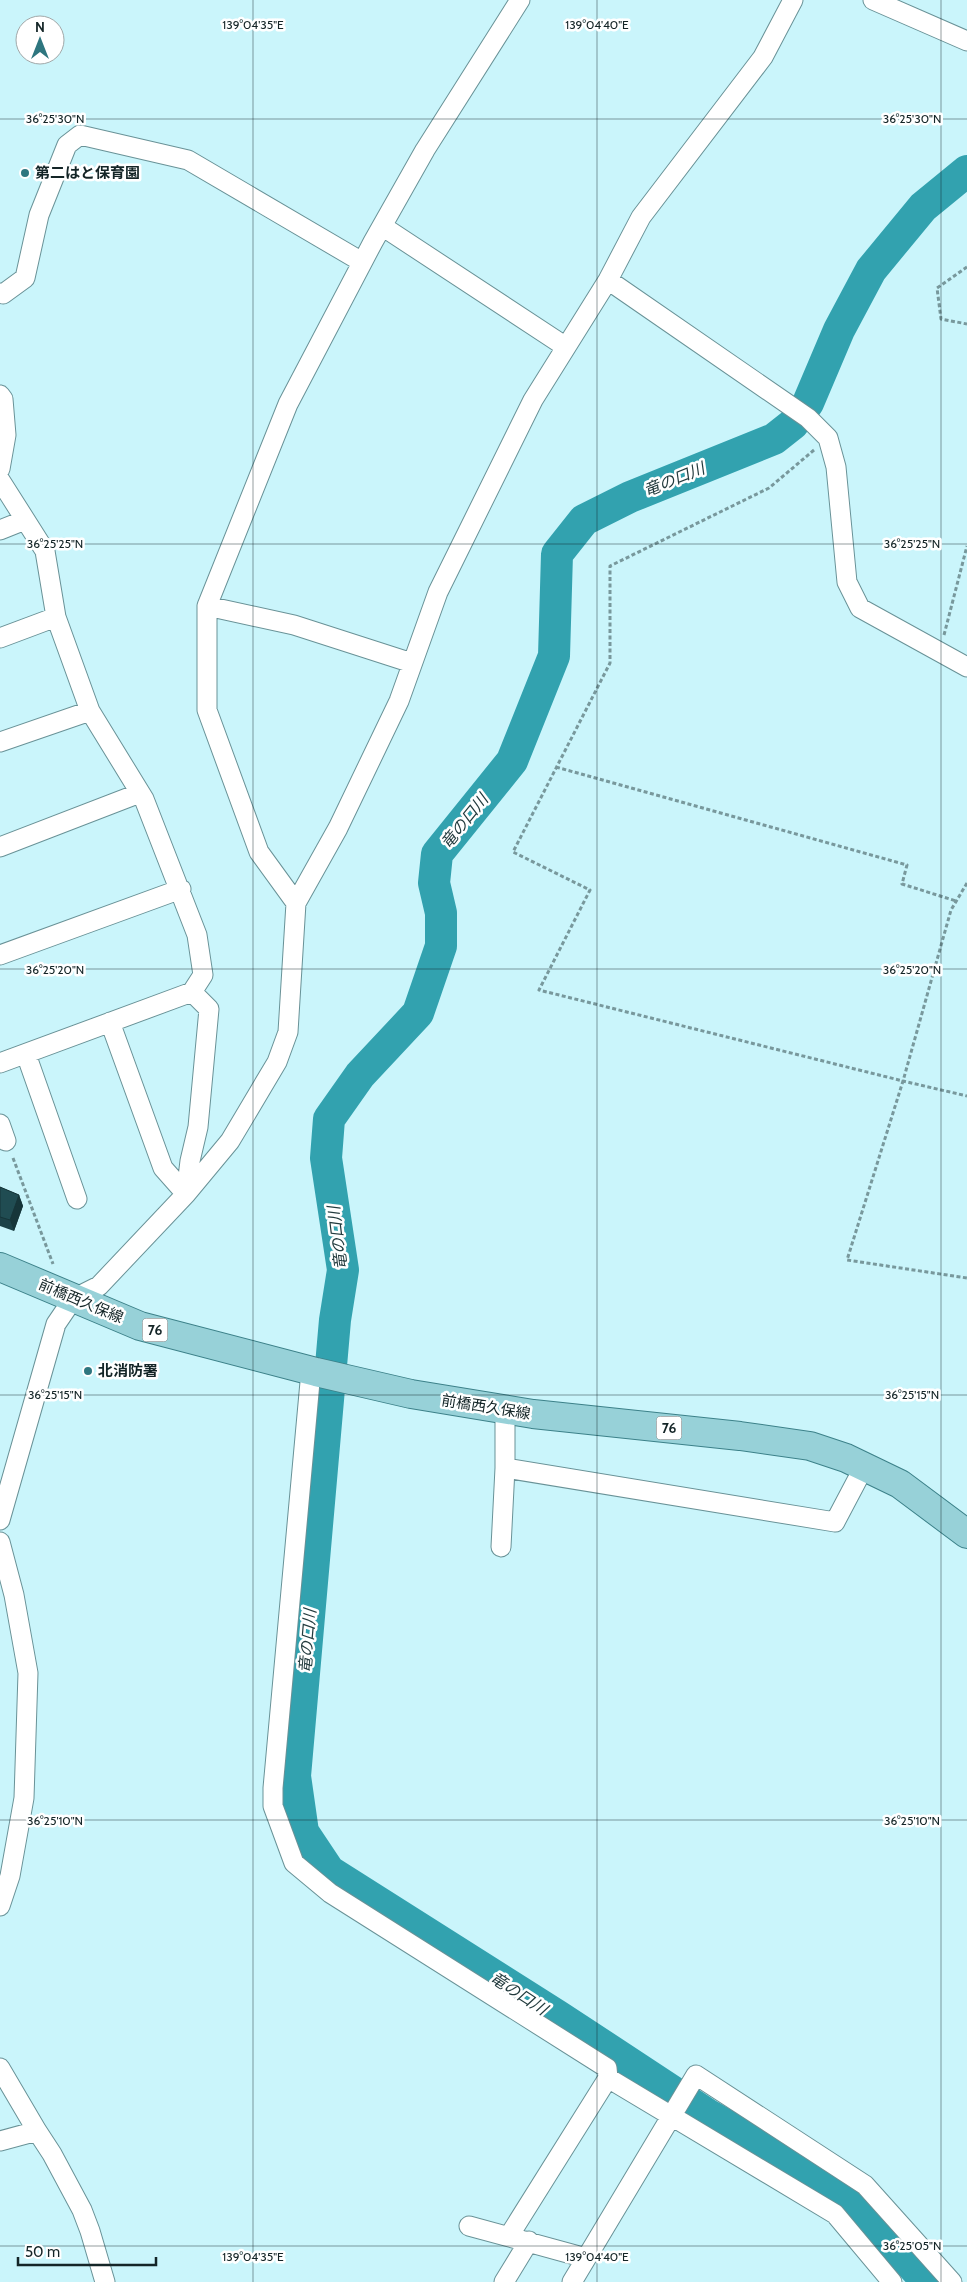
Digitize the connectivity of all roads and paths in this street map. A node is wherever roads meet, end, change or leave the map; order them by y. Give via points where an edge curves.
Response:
1 (520, 0) edge
2 (794, 0) edge
3 (873, 0) edge
4 (967, 41) edge
5 (382, 226) junction
6 (362, 262) junction
7 (967, 267) edge
8 (608, 280) junction
9 (0, 294) edge
10 (967, 324) edge
11 (566, 347) junction
12 (0, 395) edge
13 (828, 438) junction
14 (0, 469) edge
15 (0, 480) edge
16 (25, 520) junction
17 (0, 530) edge
18 (967, 546) edge
19 (207, 606) junction
20 (56, 617) junction
21 (0, 638) edge
22 (940, 650) junction
23 (412, 663) junction
24 (967, 667) edge
25 (90, 711) junction
26 (0, 742) edge
27 (556, 767) junction
28 (140, 793) junction
29 (0, 847) edge
30 (967, 883) edge
31 (181, 890) junction
32 (956, 901) junction
33 (296, 903) junction
34 (0, 955) edge
35 (192, 992) junction
36 (110, 1022) junction
37 (26, 1054) junction
38 (0, 1063) edge
39 (904, 1081) junction
40 (967, 1096) edge
41 (3, 1132) edge
42 (186, 1194) junction
43 (77, 1199) dead end
44 (0, 1267) edge
45 (967, 1278) edge
46 (73, 1299) junction
47 (314, 1372) junction
48 (505, 1410) junction
49 (864, 1467) junction
50 (506, 1468) junction
51 (0, 1520) edge
52 (967, 1534) edge
53 (0, 1542) edge
54 (502, 1547) dead end
55 (0, 1906) edge
56 (0, 2068) edge
57 (608, 2078) junction
58 (675, 2112) junction
59 (37, 2131) junction
60 (0, 2141) edge
61 (469, 2226) dead end
62 (509, 2236) junction
63 (529, 2241) junction
64 (586, 2258) junction
65 (105, 2282) edge
66 (504, 2282) edge
67 (572, 2282) edge
68 (892, 2282) edge
69 (952, 2282) edge

1 - 5 street via 424,150
2 - 8 street via 763,57 641,217
3 - 4 street
5 - 6 street
5 - 11 street
6 - 9 street via 188,160 80,135 67,145 39,215 25,278
6 - 19 street via 288,404
7 - 10 path via 937,288 941,319
8 - 11 street
8 - 13 street via 808,418
11 - 23 street via 533,400 438,592
12 - 14 street via 6,435
13 - 22 street via 836,467 846,582 860,608
13 - 27 path via 769,488 610,566 610,663
15 - 16 street
16 - 17 street
16 - 20 street via 44,551
18 - 22 path
19 - 23 street via 294,624
19 - 33 street via 207,710 259,852
20 - 21 street
20 - 25 street
22 - 24 street
23 - 33 street via 399,700 338,828
25 - 26 street
25 - 28 street
27 - 32 path via 908,865 902,884
27 - 39 path via 513,852 590,890 539,990
28 - 29 street
28 - 31 street
30 - 32 path
31 - 34 street
31 - 35 street via 197,935 203,975
32 - 39 path via 950,910
33 - 42 street via 288,1032 277,1062 230,1141
35 - 36 street
35 - 42 street via 209,1009 198,1128
36 - 37 street
36 - 42 street via 163,1168
37 - 38 street
37 - 43 street
39 - 40 path
39 - 45 path via 847,1260
41 - 46 path via 52,1264
42 - 46 street via 98,1286
44 - 46 main road, 前橋西久保線 / 76
46 - 47 main road, 前橋西久保線 / 76 via 140,1326
46 - 51 street via 56,1324
47 - 48 main road, 前橋西久保線 / 76 via 448,1402
47 - 57 street via 272,1788 272,1806 294,1864 330,1893 608,2068
48 - 49 main road, 前橋西久保線 / 76 via 779,1440 810,1446
48 - 50 street
49 - 50 street via 835,1522
49 - 52 main road, 前橋西久保線 / 76 via 900,1484
50 - 54 street
53 - 55 street via 14,1595 28,1673 24,1798 10,1876
56 - 59 street
57 - 58 street
57 - 62 street
58 - 64 street
58 - 68 street via 835,2214
58 - 69 street via 696,2075 865,2185
59 - 60 street
59 - 65 street via 82,2210
61 - 62 street
62 - 63 street
63 - 64 street
63 - 66 street
64 - 67 street

